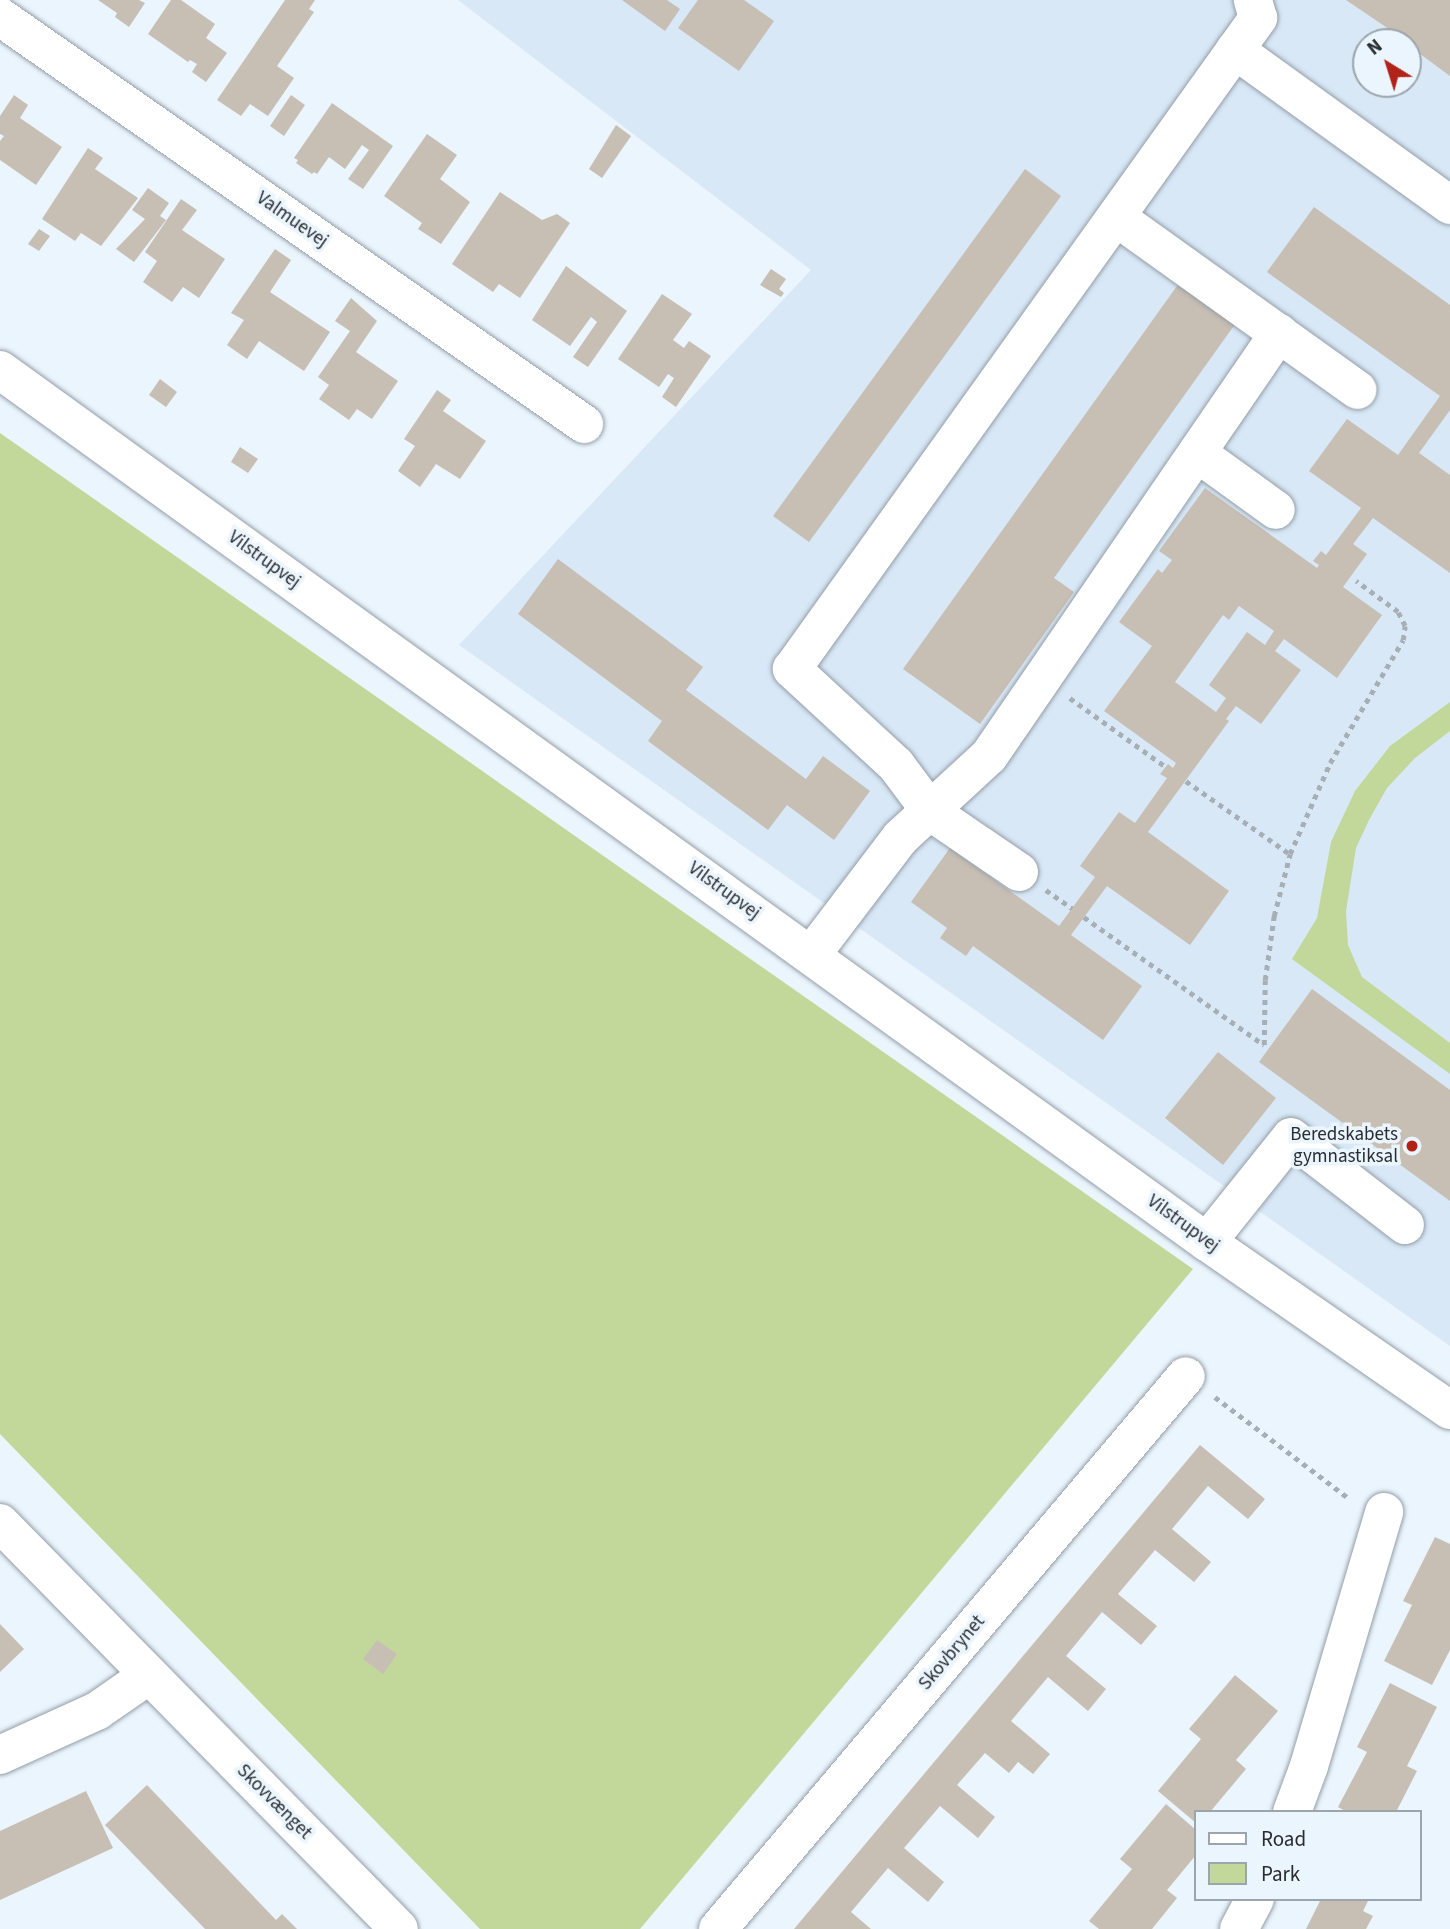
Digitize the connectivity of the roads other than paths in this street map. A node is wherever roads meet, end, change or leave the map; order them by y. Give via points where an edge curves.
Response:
1 (1253, 0) edge
2 (0, 17) edge
3 (1235, 50) junction
4 (1450, 205) edge
5 (1116, 217) junction
6 (1279, 333) junction
7 (0, 370) edge
8 (1358, 390) dead end
9 (584, 424) dead end
10 (1197, 453) junction
11 (1276, 510) dead end
12 (931, 812) junction
13 (1019, 872) dead end
14 (821, 961) junction
15 (1405, 1225) dead end
16 (1207, 1242) junction
17 (1186, 1376) road end
18 (1450, 1410) edge
19 (1384, 1512) road end
20 (0, 1523) edge
21 (149, 1675) junction
22 (0, 1755) edge
23 (1293, 1810) edge
24 (1254, 1901) edge
25 (399, 1929) edge
26 (718, 1929) edge
27 (1239, 1929) edge

1 - 3 street via 1258,18
2 - 9 street, Valmuevej
3 - 4 street
3 - 5 street
5 - 6 street
5 - 12 street via 792,669 896,765
6 - 8 street
6 - 10 street
7 - 14 street, Vilstrupvej
10 - 11 street
10 - 12 street via 989,756
12 - 13 street
12 - 14 street via 919,852
14 - 16 street, Vilstrupvej
15 - 16 street via 1291,1137
16 - 18 street, Vilstrupvej
17 - 26 street, Skovbrynet
19 - 23 street
20 - 21 street, Skovvænget
21 - 22 street via 97,1711
21 - 25 street, Skovvænget
24 - 27 street

